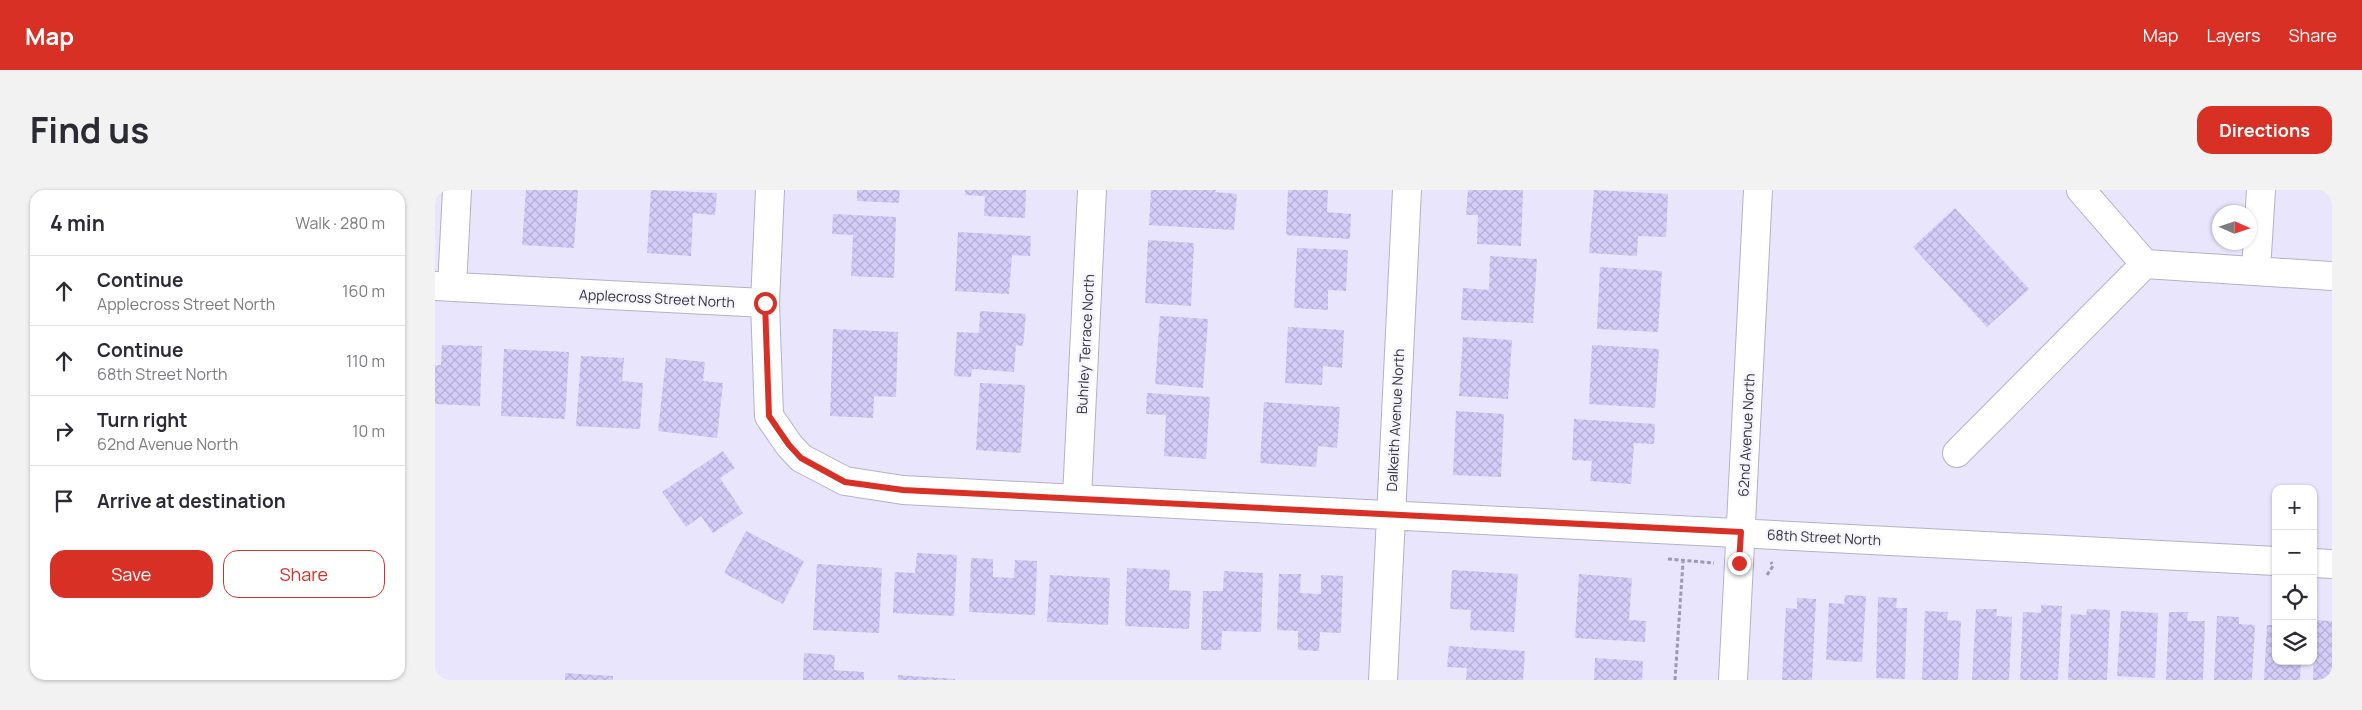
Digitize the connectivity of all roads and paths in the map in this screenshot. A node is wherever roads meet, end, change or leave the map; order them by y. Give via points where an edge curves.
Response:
1 (457, 190) edge
2 (770, 190) edge
3 (1093, 190) edge
4 (1407, 190) edge
5 (1758, 190) edge
6 (2081, 190) edge
7 (2261, 190) edge
8 (2145, 264) junction
9 (2256, 270) junction
10 (2332, 276) edge
11 (443, 286) edge
12 (765, 303) junction
13 (1957, 453) dead end
14 (1077, 497) junction
15 (1391, 514) junction
16 (1741, 532) junction
17 (1683, 556) dead end
18 (2272, 561) edge
19 (2317, 563) edge
20 (2332, 564) edge
21 (1383, 680) edge
22 (1675, 680) edge
23 (1733, 680) edge

1 - 11 street
2 - 12 street
3 - 14 street, Buhrley Terrace North
4 - 15 street, Dalkeith Avenue North
5 - 16 street, 62nd Avenue North
6 - 8 street
7 - 9 street
8 - 9 street
8 - 13 street
9 - 10 street
11 - 12 street, Applecross Street North
12 - 14 street via 769,416 801,458 845,482 903,490
14 - 15 street, 68th Street North
15 - 16 street, 68th Street North
15 - 21 street, Dalkeith Avenue North
16 - 18 street, 68th Street North
16 - 23 street, 62nd Avenue North
17 - 22 path
19 - 20 street

